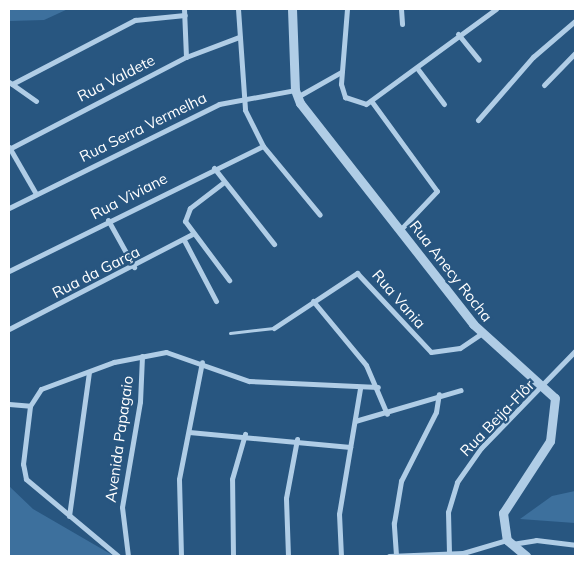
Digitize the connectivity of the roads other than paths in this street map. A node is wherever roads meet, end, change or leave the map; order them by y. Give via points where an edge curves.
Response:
1 (238, 9) edge
2 (292, 9) edge
3 (347, 9) edge
4 (401, 9) edge
5 (496, 9) edge
6 (185, 12) edge
7 (575, 21) edge
8 (402, 24) dead end
9 (458, 34) junction
10 (239, 37) junction
11 (575, 53) edge
12 (186, 57) junction
13 (478, 60) dead end
14 (417, 68) junction
15 (341, 72) junction
16 (10, 83) edge
17 (544, 85) dead end
18 (296, 94) junction
19 (242, 97) junction
20 (36, 100) dead end
21 (372, 102) junction
22 (444, 104) dead end
23 (478, 120) dead end
24 (263, 146) junction
25 (10, 148) edge
26 (214, 168) junction
27 (224, 182) junction
28 (36, 194) junction
29 (9, 208) edge
30 (320, 215) dead end
31 (108, 220) junction
32 (400, 230) junction
33 (192, 234) junction
34 (184, 240) junction
35 (274, 244) dead end
36 (134, 267) junction
37 (9, 271) edge
38 (228, 280) dead end
39 (313, 300) junction
40 (216, 301) dead end
41 (274, 328) joint
42 (9, 329) edge
43 (230, 332) dead end
44 (482, 334) junction
45 (575, 351) edge
46 (142, 356) junction
47 (202, 362) junction
48 (89, 372) junction
49 (545, 385) junction
50 (378, 387) junction
51 (360, 388) junction
52 (461, 390) dead end
53 (439, 394) junction
54 (9, 404) edge
55 (30, 406) junction
56 (387, 414) junction
57 (355, 422) junction
58 (189, 432) junction
59 (245, 434) junction
60 (297, 439) junction
61 (350, 447) junction
62 (69, 516) junction
63 (509, 542) junction
64 (575, 545) edge
65 (449, 553) junction
66 (464, 555) edge
67 (118, 556) edge
68 (128, 556) edge
69 (181, 556) edge
70 (232, 556) edge
71 (288, 556) edge
72 (341, 556) edge
73 (389, 556) edge
74 (396, 556) edge
75 (526, 556) edge

1 - 10 street
2 - 18 street
3 - 15 street via 347,47
4 - 8 street
5 - 9 street
6 - 12 street
6 - 16 street via 135,20
7 - 23 street via 532,58
9 - 13 street
9 - 14 street
10 - 12 street, Rua Valdete
10 - 19 street
11 - 17 street
12 - 25 street, Rua Valdete
14 - 21 street
14 - 22 street
15 - 18 street
15 - 21 street via 345,97 366,104
16 - 20 street
18 - 19 street, Rua Serra Vermelha
18 - 32 street, Rua Anecy Rocha
19 - 24 street
19 - 28 street, Rua Serra Vermelha via 206,110
21 - 32 street via 437,194
24 - 26 street, Rua Viviane
24 - 30 street
25 - 28 street
26 - 27 street
26 - 31 street, Rua Viviane
27 - 33 street via 187,212 186,225
27 - 35 street
28 - 29 street, Rua Serra Vermelha
31 - 36 street
31 - 37 street, Rua Viviane
32 - 44 street, Rua Anecy Rocha
33 - 34 street, Rua da Garça
33 - 38 street
34 - 36 street, Rua da Garça
34 - 40 street
36 - 42 street, Rua da Garça
39 - 41 street, Rua Vania
39 - 44 street, Rua Vania via 358,273 431,352 460,348
39 - 50 street via 366,365
41 - 43 lane
44 - 49 street, Rua Anecy Rocha
45 - 49 street, Rua Beija-Flôr
46 - 47 street via 166,352
46 - 48 street
46 - 68 street, Avenida Papagaio via 140,402 122,506
47 - 51 street via 219,374 249,381
47 - 58 street
48 - 55 street via 46,387 33,397
48 - 62 street
49 - 63 street, Rua Anecy Rocha via 557,405 554,430 536,468 504,507 502,520
49 - 65 street, Rua Beija-Flôr via 481,448 457,482 448,512
50 - 51 street
50 - 56 street
51 - 57 street
52 - 53 street
53 - 56 street
53 - 74 street via 436,412 401,480 394,523
54 - 55 street
55 - 62 street via 26,479
56 - 57 street
57 - 61 street
58 - 59 street
58 - 69 street via 178,495
59 - 60 street
59 - 70 street via 232,479
60 - 61 street
60 - 71 street via 286,498
61 - 72 street via 339,514
62 - 67 street
63 - 64 street via 536,540
63 - 66 street
63 - 75 street
65 - 66 street
65 - 74 street
73 - 74 street

